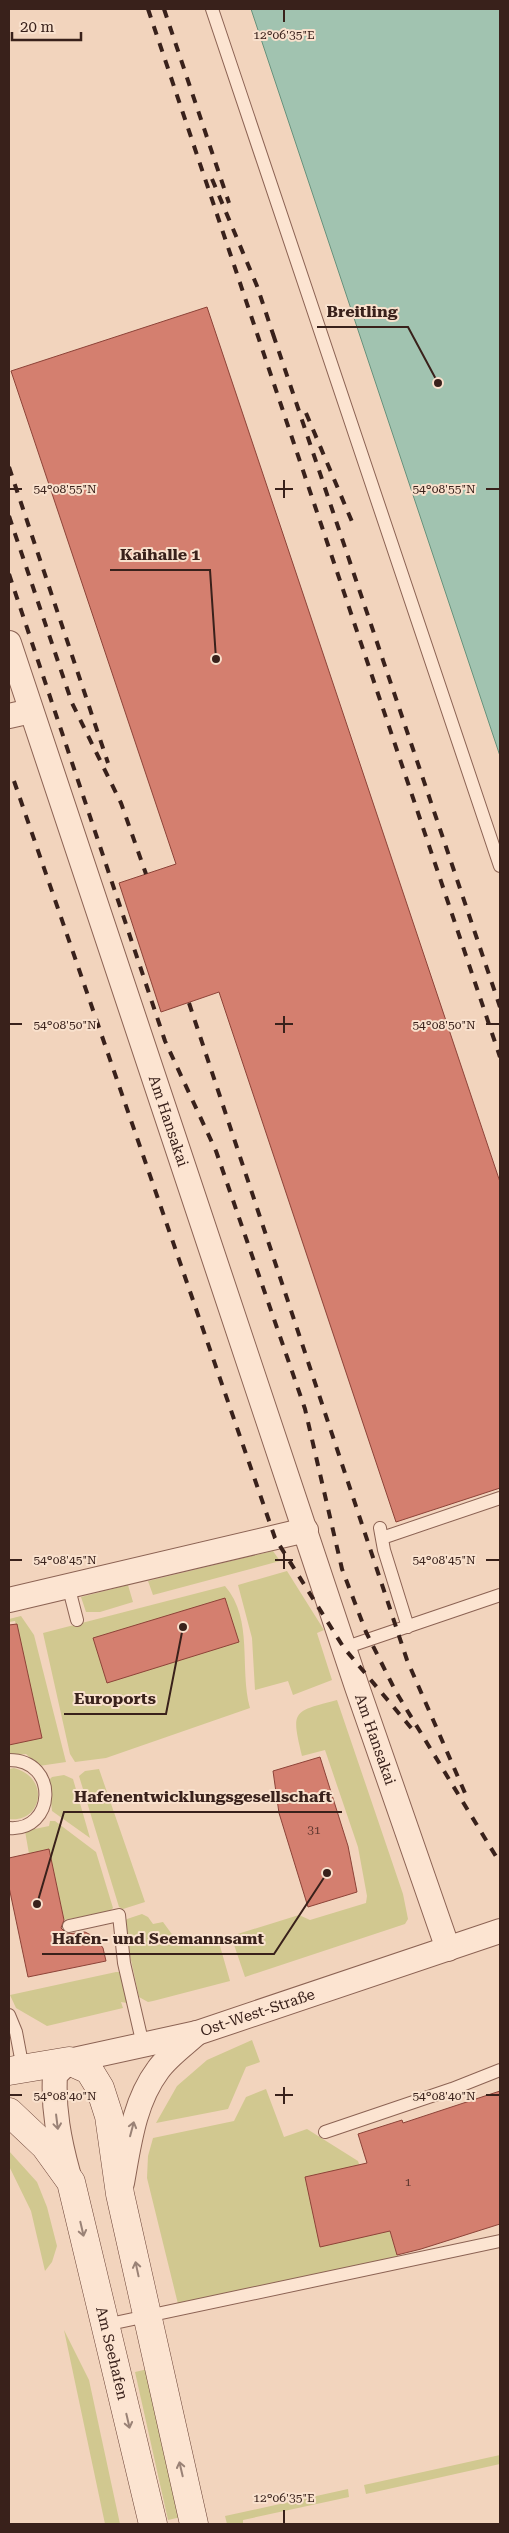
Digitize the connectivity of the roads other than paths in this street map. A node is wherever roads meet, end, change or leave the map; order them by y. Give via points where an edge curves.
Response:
1 (212, 9) edge
2 (9, 643) edge
3 (20, 714) edge
4 (500, 866) edge
5 (500, 1498) edge
6 (306, 1530) junction
7 (68, 1585) junction
8 (500, 1595) edge
9 (9, 1600) edge
10 (77, 1620) dead end
11 (408, 1627) junction
12 (344, 1648) junction
13 (9, 1760) edge
14 (9, 1828) edge
15 (69, 1926) dead end
16 (500, 1932) edge
17 (448, 1949) junction
18 (9, 2015) edge
19 (197, 2033) junction
20 (143, 2045) junction
21 (69, 2061) junction
22 (16, 2070) edge
23 (500, 2070) edge
24 (9, 2112) edge
25 (325, 2132) dead end
26 (71, 2182) junction
27 (120, 2194) junction
28 (500, 2241) edge
29 (147, 2316) junction
30 (105, 2325) junction
31 (153, 2524) edge
32 (194, 2524) edge

1 - 4 lane
2 - 3 street, Am Hansakai
3 - 6 street, Am Hansakai
5 - 11 lane via 381,1533
6 - 7 street
6 - 12 street, Am Hansakai
7 - 9 street
7 - 10 lane
8 - 11 lane
11 - 12 lane
12 - 17 street, Am Hansakai
13 - 14 lane via 35,1768 46,1788 46,1800 34,1821
15 - 20 lane via 119,1915 124,1963
16 - 17 street, Ost-West-Straße
17 - 19 street, Ost-West-Straße
18 - 22 lane via 16,2032
19 - 20 street, Ost-West-Straße
27 -> 19 street via 138,2106 158,2070
20 - 21 street, Ost-West-Straße
21 - 22 street, Ost-West-Straße
21 -> 26 street, Am Seehafen via 56,2075 54,2097 59,2141
21 - 27 street via 89,2070 100,2088 109,2116
23 - 25 lane
24 - 26 street, Am Seehafen via 46,2146
26 -> 30 street, Am Seehafen
29 -> 27 street
28 - 29 lane
29 - 30 lane
32 -> 29 street
30 -> 31 street, Am Seehafen

